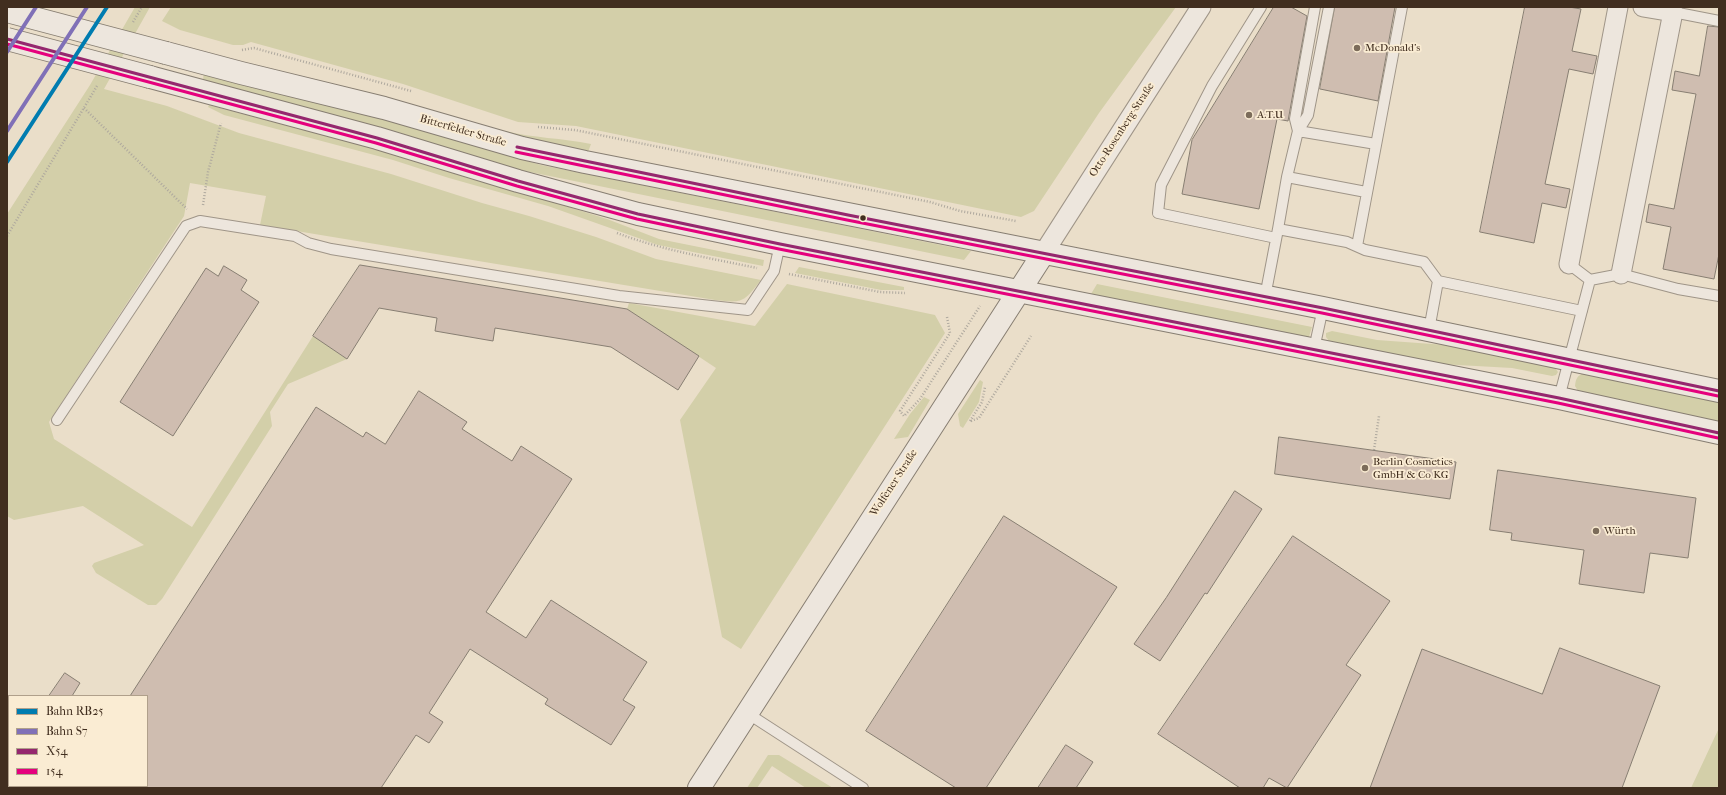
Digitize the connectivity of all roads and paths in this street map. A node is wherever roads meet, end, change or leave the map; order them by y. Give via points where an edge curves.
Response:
1 (142, 7) edge
2 (1201, 7) edge
3 (1261, 7) edge
4 (1315, 7) edge
5 (1329, 7) edge
6 (1402, 7) edge
7 (1618, 7) edge
8 (1643, 7) edge
9 (1673, 10) edge
10 (7, 11) edge
11 (1719, 21) edge
12 (130, 27) dead end
13 (7, 39) edge
14 (239, 50) dead end
15 (100, 81) dead end
16 (413, 92) dead end
17 (84, 108) junction
18 (384, 108) junction
19 (221, 123) dead end
20 (531, 127) dead end
21 (1298, 131) junction
22 (1376, 144) junction
23 (424, 151) junction
24 (1287, 177) junction
25 (1366, 192) junction
26 (200, 221) junction
27 (1016, 221) dead end
28 (1277, 234) junction
29 (7, 236) edge
30 (780, 244) junction
31 (1356, 246) junction
32 (1042, 254) junction
33 (1569, 264) joint
34 (1621, 274) junction
35 (1590, 280) junction
36 (1438, 281) junction
37 (1019, 291) junction
38 (1719, 296) edge
39 (1265, 297) junction
40 (982, 304) dead end
41 (1323, 308) junction
42 (1582, 311) junction
43 (947, 317) dead end
44 (1429, 330) junction
45 (1031, 336) dead end
46 (1314, 349) junction
47 (1569, 360) junction
48 (1719, 391) edge
49 (1559, 398) junction
50 (1379, 416) dead end
51 (57, 420) dead end
52 (970, 421) dead end
53 (1719, 432) edge
54 (1374, 450) dead end
55 (747, 713) junction
56 (699, 788) edge
57 (863, 788) edge

1 - 12 path
2 - 32 street, Otto-Rosenberg-Straße
3 - 28 lane via 1212,86 1161,185 1158,213
4 - 21 lane via 1295,119
5 - 21 lane via 1308,115
6 - 22 lane
7 - 33 street
8 - 9 street
9 - 11 lane
9 - 34 street
10 - 18 main road, Bitterfelder Straße, bridge
13 - 23 main road, Bitterfelder Straße, bridge
14 - 16 path via 254,48
15 - 17 path
17 - 26 path
17 - 29 path
18 - 23 main road, Bitterfelder Straße
18 - 32 main road, Bitterfelder Straße via 522,148
19 - 26 path via 208,172
20 - 27 path via 575,130
21 - 22 lane
21 - 24 lane
22 - 25 lane
23 - 30 main road, Bitterfelder Straße via 518,181 638,214
24 - 25 lane
24 - 28 lane
25 - 31 lane
26 - 30 lane via 295,236 308,243 331,249 611,294 748,310 771,277
26 - 51 lane via 186,226
28 - 31 lane via 1347,242
28 - 39 lane
30 - 37 main road, Bitterfelder Straße
31 - 36 lane via 1424,262
32 - 37 main road, Wolfener Straße
32 - 39 main road, Bitterfelder Straße
33 - 35 lane
34 - 35 lane
34 - 38 lane via 1678,289
35 - 42 lane
36 - 42 lane
36 - 44 lane
37 - 46 main road, Bitterfelder Straße
37 - 55 main road, Wolfener Straße
39 - 41 main road, Bitterfelder Straße
40 - 43 path via 920,399 904,416 900,411 950,333
41 - 44 main road, Bitterfelder Straße
41 - 46 lane
42 - 47 lane
44 - 47 main road, Bitterfelder Straße
45 - 52 path via 980,418
46 - 49 main road, Bitterfelder Straße
47 - 48 main road, Bitterfelder Straße
47 - 49 lane
49 - 53 main road, Bitterfelder Straße
50 - 54 path
55 - 56 main road, Wolfener Straße
55 - 57 lane

